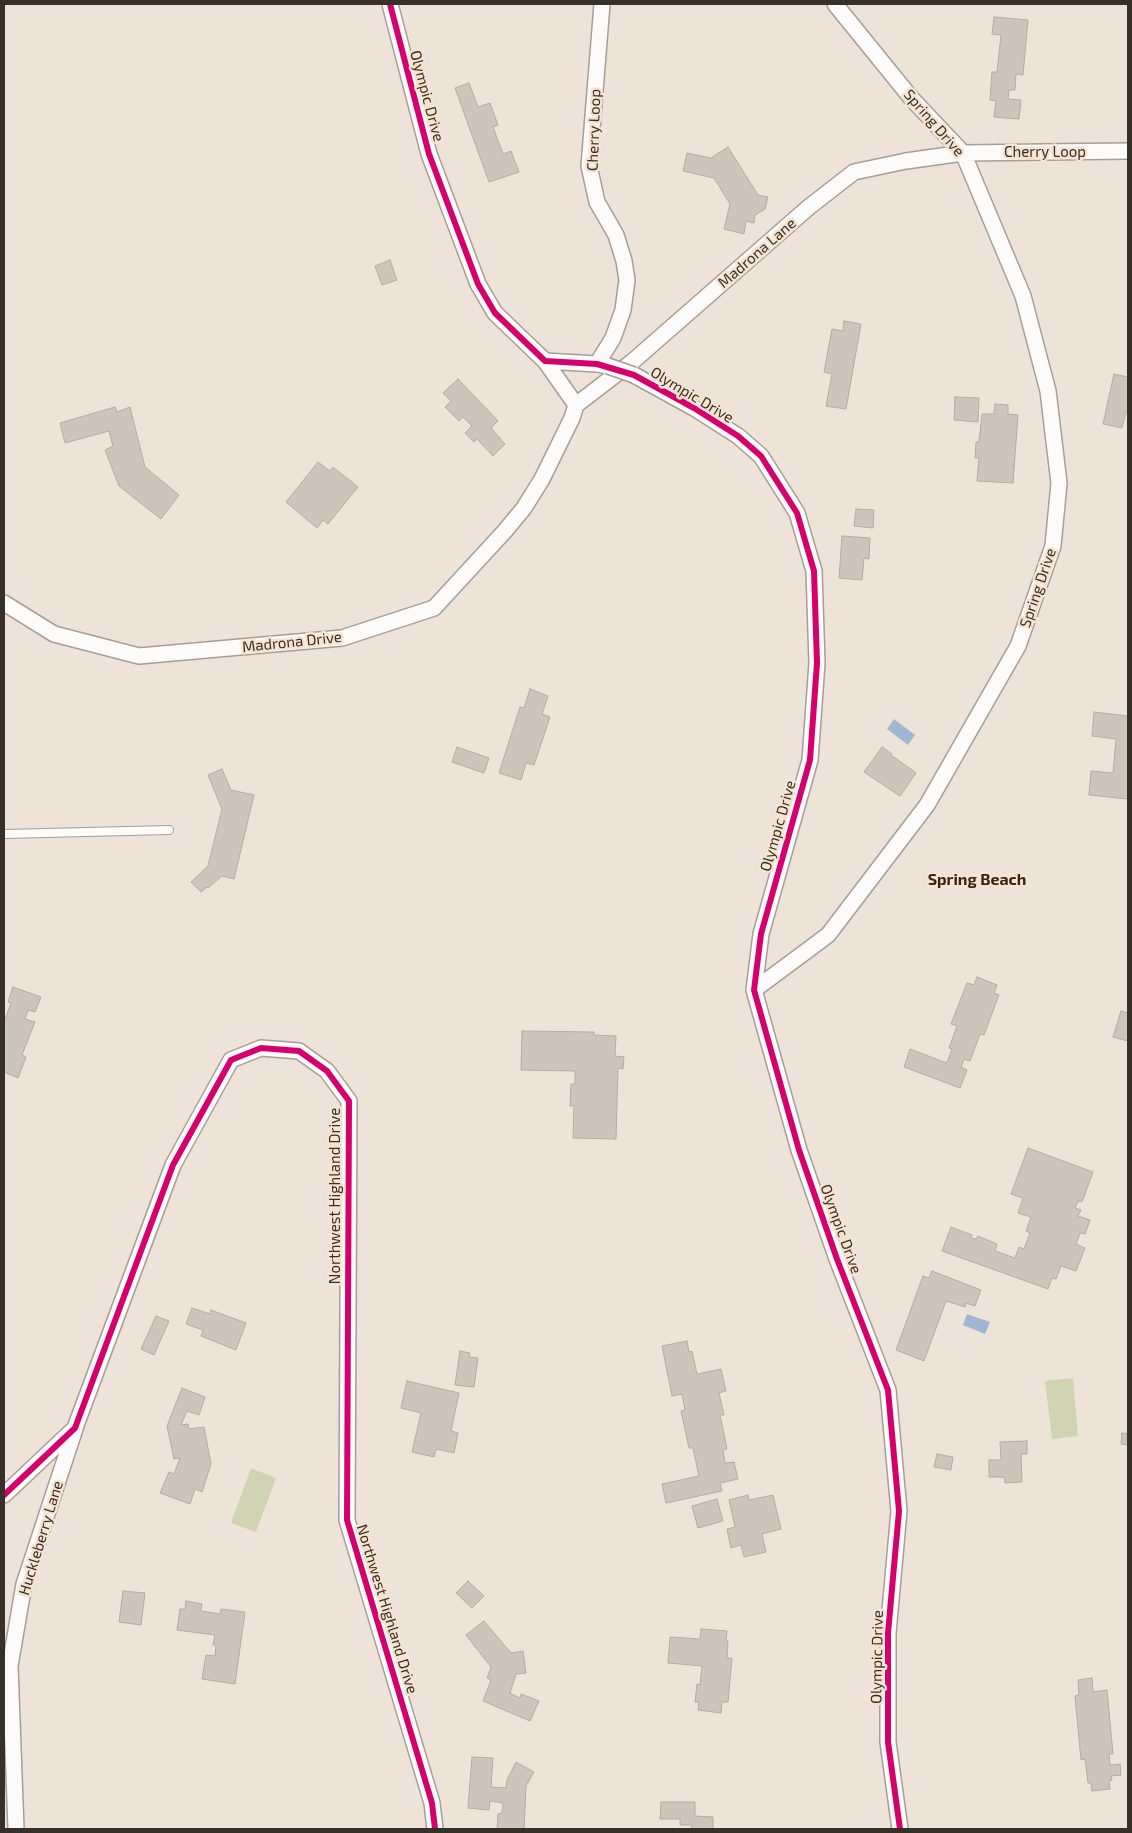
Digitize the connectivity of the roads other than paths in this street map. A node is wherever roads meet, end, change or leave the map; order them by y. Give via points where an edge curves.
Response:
1 (390, 4) edge
2 (602, 4) edge
3 (835, 4) edge
4 (1128, 151) edge
5 (963, 153) junction
6 (545, 361) junction
7 (603, 365) junction
8 (576, 405) junction
9 (4, 603) edge
10 (169, 830) dead end
11 (4, 834) edge
12 (754, 990) junction
13 (75, 1428) junction
14 (4, 1495) edge
15 (16, 1829) edge
16 (435, 1829) edge
17 (900, 1829) edge

1 - 6 street, Olympic Drive via 429,154 478,284 495,313
2 - 7 street, Cherry Loop via 589,166 597,202 616,235 627,280 623,310
3 - 5 street, Spring Drive via 912,99
4 - 5 street, Cherry Loop
5 - 8 street, Madrona Lane via 854,172 809,207 632,362
5 - 12 street, Spring Drive via 1023,296 1048,391 1059,483 1053,546 1018,646 927,805 828,935
6 - 7 street, Olympic Drive
6 - 8 street
7 - 12 street, Olympic Drive, bridge via 634,375 716,422 761,456 796,513 814,570 817,663 810,760 761,934
8 - 9 street, Madrona Drive via 542,478 524,508 434,608 342,638 139,656 54,634
10 - 11 lane
12 - 17 street, Olympic Drive via 799,1150 888,1390 899,1511 888,1633 888,1742
13 - 14 street, Northwest Highland Drive
13 - 15 street, Huckleberry Lane via 24,1584 10,1666
13 - 16 street, Northwest Highland Drive via 173,1165 231,1060 261,1048 299,1051 327,1071 349,1102 348,1520 432,1803

